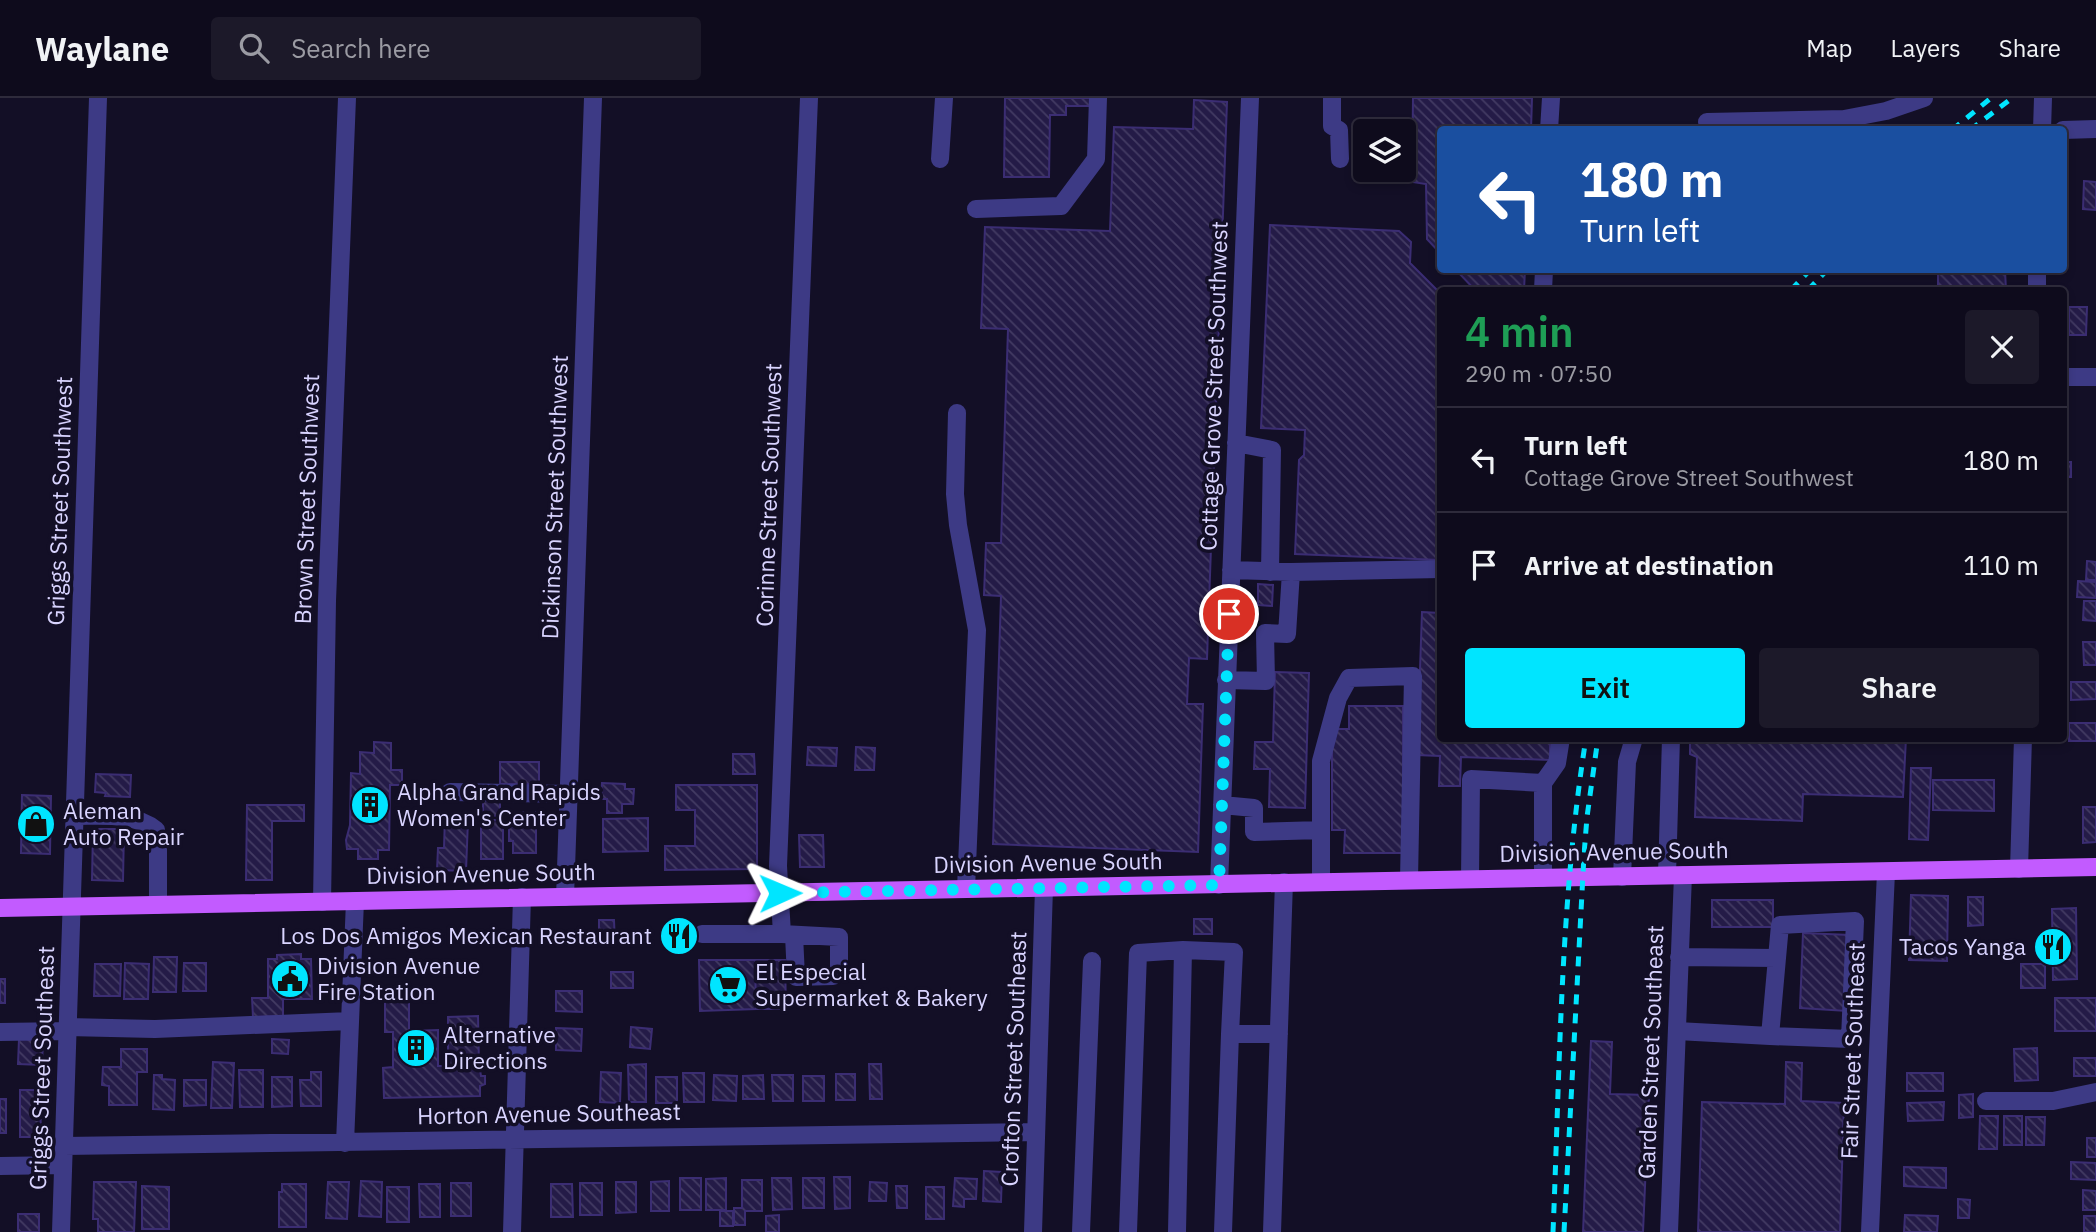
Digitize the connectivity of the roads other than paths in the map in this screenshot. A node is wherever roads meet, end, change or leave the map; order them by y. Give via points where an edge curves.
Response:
1 (98, 98) edge
2 (346, 98) edge
3 (593, 98) edge
4 (809, 98) edge
5 (944, 98) edge
6 (1098, 98) edge
7 (1250, 98) edge
8 (1332, 98) edge
9 (1551, 98) edge
10 (1924, 98) edge
11 (2043, 98) edge
12 (1707, 122) dead end
13 (1549, 126) edge
14 (2042, 126) edge
15 (2096, 129) edge
16 (2067, 130) edge
17 (940, 159) dead end
18 (1340, 159) dead end
19 (976, 209) dead end
20 (2067, 377) edge
21 (2096, 377) edge
22 (957, 413) dead end
23 (1236, 443) junction
24 (1437, 569) edge
25 (1231, 570) junction
26 (1270, 572) junction
27 (1291, 572) junction
28 (1226, 680) junction
29 (1560, 742) edge
30 (1633, 742) edge
31 (1671, 742) edge
32 (2023, 742) edge
33 (1543, 783) junction
34 (450, 792) dead end
35 (569, 793) junction
36 (1222, 805) junction
37 (75, 816) junction
38 (1321, 830) junction
39 (2096, 867) edge
40 (2019, 869) junction
41 (1885, 872) junction
42 (1675, 875) junction
43 (1622, 877) junction
44 (1543, 878) junction
45 (1470, 879) junction
46 (1409, 880) junction
47 (1321, 881) junction
48 (1284, 882) junction
49 (1219, 885) junction
50 (1044, 888) junction
51 (966, 889) junction
52 (780, 893) junction
53 (522, 897) junction
54 (565, 897) junction
55 (355, 901) junction
56 (321, 902) junction
57 (158, 905) junction
58 (72, 906) junction
59 (0, 908) edge
60 (702, 934) dead end
61 (1183, 950) junction
62 (1882, 955) junction
63 (1853, 956) junction
64 (1679, 957) junction
65 (1777, 958) junction
66 (1092, 961) dead end
67 (1851, 1015) junction
68 (1879, 1015) junction
69 (350, 1021) junction
70 (62, 1030) junction
71 (1677, 1031) junction
72 (0, 1032) edge
73 (1230, 1034) junction
74 (1279, 1034) junction
75 (1770, 1036) junction
76 (2096, 1092) edge
77 (1986, 1101) dead end
78 (1035, 1132) junction
79 (514, 1139) junction
80 (345, 1143) junction
81 (64, 1146) junction
82 (63, 1165) junction
83 (0, 1167) edge
84 (61, 1232) edge
85 (512, 1232) edge
86 (1033, 1232) edge
87 (1081, 1232) edge
88 (1128, 1232) edge
89 (1177, 1232) edge
90 (1223, 1232) edge
91 (1272, 1232) edge
92 (1669, 1232) edge
93 (1870, 1232) edge

1 - 37 street, Griggs Street Southwest
2 - 56 street, Brown Street Southwest
3 - 35 street, Dickinson Street Southwest
4 - 52 street, Corinne Street Southwest
5 - 17 street
6 - 19 street via 1096,159 1060,206
7 - 23 street, Cottage Grove Street Southwest
8 - 18 street via 1332,126 1339,130
9 - 13 street
10 - 12 street via 1844,119
11 - 14 street
15 - 16 street
20 - 21 street
22 - 51 street via 955,494 977,630
23 - 25 street, Cottage Grove Street Southwest
23 - 26 street via 1272,450
24 - 27 street
25 - 26 street
25 - 28 street, Cottage Grove Street Southwest
26 - 27 street
27 - 28 street via 1287,634 1265,634 1266,681
28 - 36 street, Cottage Grove Street Southwest
29 - 33 street via 1557,763
30 - 43 street
31 - 42 street, Garden Street Southeast
32 - 40 street
33 - 44 street
33 - 45 street via 1471,779
34 - 35 street
35 - 54 street, Dickinson Street Southwest
36 - 38 street via 1254,808 1254,832
36 - 49 street, Cottage Grove Street Southwest
37 - 57 street via 125,817 156,830
37 - 58 street, Griggs Street Southwest
38 - 46 street via 1321,761 1338,698 1349,678 1413,676
38 - 47 street
39 - 40 main road, Division Avenue South
40 - 41 main road, Division Avenue South
41 - 42 main road, Division Avenue South
41 - 62 street, Fair Street Southeast
42 - 43 main road, Division Avenue South
42 - 64 street, Garden Street Southeast
43 - 44 main road, Division Avenue South
44 - 45 main road, Division Avenue South
45 - 46 main road, Division Avenue South
46 - 47 main road, Division Avenue South
47 - 48 main road, Division Avenue South
48 - 49 main road, Division Avenue South
48 - 74 street
49 - 50 main road, Division Avenue South
50 - 51 main road, Division Avenue South
50 - 78 street, Crofton Street Southeast
51 - 52 main road, Division Avenue South
52 - 54 main road, Division Avenue South
52 - 60 street, Corinne Street Southwest via 788,934
53 - 54 main road, Division Avenue South
53 - 55 main road, Division Avenue South
53 - 79 street
55 - 56 main road, Division Avenue South
55 - 69 street
56 - 57 main road, Division Avenue South
57 - 58 main road, Division Avenue South
58 - 59 main road, Division Avenue South
58 - 70 street, Griggs Street Southeast
61 - 73 street via 1234,952
61 - 88 street via 1138,953
61 - 89 street
62 - 63 street
62 - 68 street, Fair Street Southeast
63 - 65 street via 1855,920 1780,925
63 - 67 street
64 - 65 street
64 - 71 street, Garden Street Southeast
65 - 75 street
66 - 87 street
67 - 68 street
67 - 75 street via 1850,1039
68 - 93 street, Fair Street Southeast
69 - 70 street
69 - 80 street
70 - 72 street
70 - 81 street, Griggs Street Southeast
71 - 75 street
71 - 92 street, Garden Street Southeast
73 - 74 street
73 - 90 street
74 - 91 street
76 - 77 street via 2053,1101
78 - 79 street, Horton Avenue Southeast
78 - 86 street, Crofton Street Southeast
79 - 80 street, Horton Avenue Southeast
79 - 85 street
80 - 81 street, Horton Avenue Southeast
81 - 82 street, Griggs Street Southeast
82 - 83 street
82 - 84 street, Griggs Street Southeast

